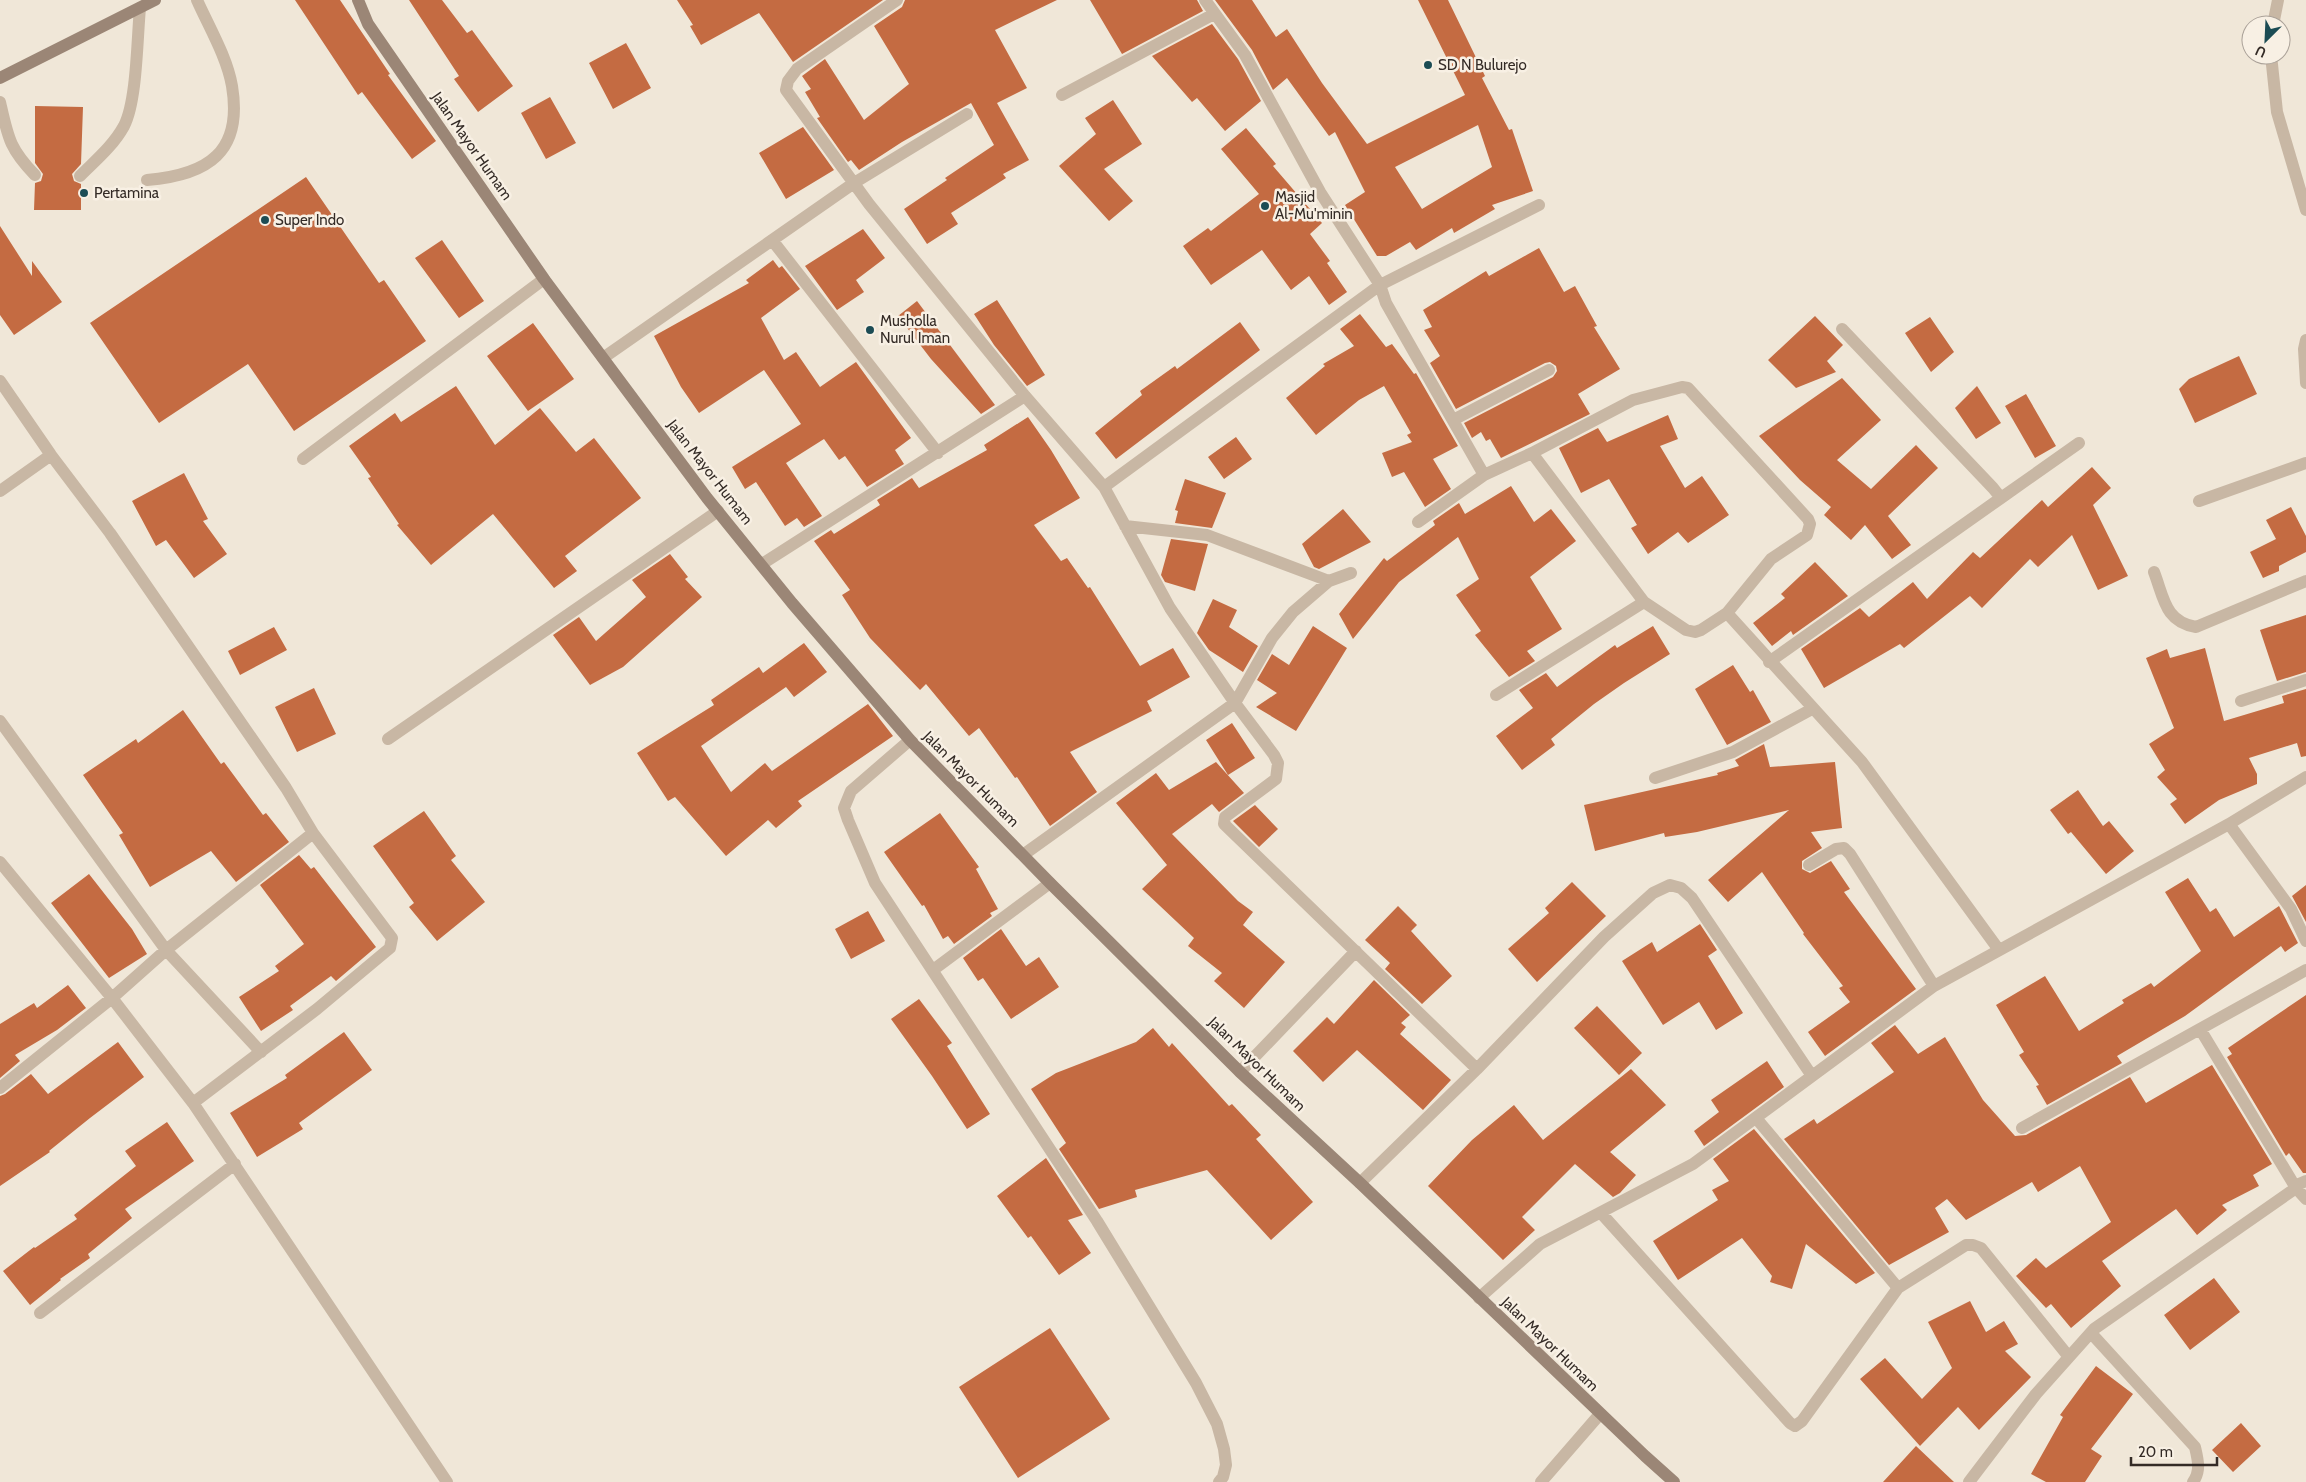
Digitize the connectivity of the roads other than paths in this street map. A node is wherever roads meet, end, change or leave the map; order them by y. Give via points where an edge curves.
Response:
1 (154, 0) edge
2 (197, 0) edge
3 (358, 0) edge
4 (897, 0) edge
5 (1205, 0) edge
6 (2278, 0) edge
7 (140, 8) junction
8 (1214, 14) junction
9 (2275, 15) edge
10 (2272, 65) edge
11 (0, 78) edge
12 (1062, 96) dead end
13 (0, 102) edge
14 (967, 114) dead end
15 (35, 175) dead end
16 (80, 176) dead end
17 (147, 180) dead end
18 (854, 183) junction
19 (1540, 205) dead end
20 (2306, 210) edge
21 (772, 240) junction
22 (544, 279) junction
23 (1380, 285) junction
24 (1842, 329) dead end
25 (2306, 340) edge
26 (603, 358) junction
27 (1550, 370) dead end
28 (0, 381) edge
29 (2306, 382) edge
30 (1025, 396) junction
31 (1453, 420) junction
32 (2080, 443) dead end
33 (938, 453) junction
34 (1532, 453) junction
35 (51, 455) junction
36 (303, 459) dead end
37 (2306, 464) edge
38 (1484, 475) junction
39 (1104, 487) junction
40 (0, 491) edge
41 (2001, 498) junction
42 (2199, 501) dead end
43 (718, 512) junction
44 (1418, 522) dead end
45 (1125, 526) junction
46 (762, 564) junction
47 (2154, 572) dead end
48 (1351, 573) dead end
49 (1329, 581) junction
50 (2306, 581) edge
51 (1644, 602) junction
52 (1726, 613) junction
53 (1769, 662) junction
54 (2306, 680) edge
55 (1496, 695) dead end
56 (2241, 701) dead end
57 (1235, 703) junction
58 (1812, 709) junction
59 (0, 721) edge
60 (388, 739) dead end
61 (910, 740) junction
62 (2306, 776) edge
63 (1655, 778) dead end
64 (2229, 824) junction
65 (314, 833) junction
66 (1023, 855) junction
67 (0, 862) edge
68 (1809, 865) dead end
69 (1050, 883) junction
70 (2306, 941) edge
71 (166, 950) junction
72 (1999, 950) junction
73 (1356, 951) junction
74 (933, 970) junction
75 (2306, 970) edge
76 (1934, 986) junction
77 (112, 998) junction
78 (2200, 1029) junction
79 (261, 1052) junction
80 (1477, 1069) junction
81 (1240, 1072) junction
82 (1812, 1076) junction
83 (0, 1088) edge
84 (193, 1103) junction
85 (1756, 1118) junction
86 (2022, 1128) dead end
87 (235, 1164) junction
88 (1360, 1183) junction
89 (2301, 1185) edge
90 (2306, 1199) edge
91 (1601, 1213) junction
92 (1898, 1288) junction
93 (1479, 1298) junction
94 (40, 1313) dead end
95 (2091, 1333) junction
96 (2069, 1358) junction
97 (1600, 1414) junction
98 (447, 1482) edge
99 (1219, 1482) edge
100 (1541, 1482) edge
101 (1674, 1482) edge
102 (1969, 1482) edge
103 (2193, 1482) edge

1 - 7 main road
2 - 17 street via 232,85 232,130 224,148 214,161 204,167
3 - 22 main road, Jalan Mayor Humam via 368,24
4 - 18 street via 797,69 788,81 786,90
5 - 8 street
6 - 9 street
7 - 11 main road
7 - 16 street via 131,107 116,138
8 - 12 street
8 - 23 street via 1245,55 1320,192
10 - 20 street via 2277,112
13 - 15 street via 6,133 20,159
14 - 18 street
18 - 21 street
18 - 30 street
19 - 23 street
21 - 26 street
21 - 33 street
22 - 26 main road, Jalan Mayor Humam
22 - 36 street
23 - 31 street via 1386,303
23 - 39 street
24 - 41 street
25 - 29 street
26 - 43 main road, Jalan Mayor Humam
27 - 31 street
28 - 35 street
30 - 33 street
30 - 39 street
31 - 38 street
32 - 41 street
33 - 46 street
34 - 38 street
34 - 51 street
34 - 52 street via 1633,400 1688,388 1810,524 1807,534 1771,559
35 - 40 street
35 - 65 street via 116,542
37 - 42 street
38 - 44 street
39 - 45 street
41 - 53 street
43 - 46 main road, Jalan Mayor Humam
43 - 60 street
45 - 49 street via 1207,535
45 - 57 street via 1170,608
46 - 61 main road, Jalan Mayor Humam
47 - 50 street via 2171,616 2183,625 2196,628
48 - 49 street
49 - 57 street via 1293,612 1272,638
51 - 52 street via 1686,630 1695,632
51 - 55 street
52 - 53 street
53 - 58 street
54 - 56 street
57 - 66 street
57 - 73 street via 1274,755 1278,773 1276,779 1225,817 1224,824
58 - 63 street via 1733,752
58 - 72 street via 1862,762
59 - 71 street
61 - 66 main road, Jalan Mayor Humam
61 - 74 street via 851,790 844,808 875,883
62 - 64 street
64 - 70 street via 2291,909
64 - 72 street
65 - 71 street
65 - 79 street via 380,920 392,943 377,960
66 - 69 main road, Jalan Mayor Humam
67 - 77 street
68 - 76 street via 1836,849 1844,848
69 - 74 street
69 - 81 main road, Jalan Mayor Humam
71 - 77 street
71 - 79 street
72 - 76 street
73 - 80 street
73 - 81 street
74 - 99 street via 1097,1221 1196,1383 1217,1424 1224,1449 1226,1465
75 - 78 street
76 - 82 street
77 - 83 street
77 - 84 street
78 - 86 street
78 - 89 street
79 - 84 street
80 - 82 street via 1604,937 1653,893 1670,885 1681,888 1692,898
80 - 88 street
81 - 88 main road, Jalan Mayor Humam
82 - 85 street
84 - 87 street
85 - 91 street via 1693,1164
85 - 92 street
87 - 94 street
87 - 98 street
88 - 93 main road, Jalan Mayor Humam
89 - 90 street
89 - 95 street
91 - 92 street via 1795,1426
91 - 93 street via 1540,1244
92 - 96 street via 1966,1245 1978,1246
93 - 97 main road, Jalan Mayor Humam
95 - 96 street
95 - 103 street via 2196,1447 2199,1464
96 - 102 street via 2036,1394
97 - 100 street
97 - 101 main road, Jalan Mayor Humam

